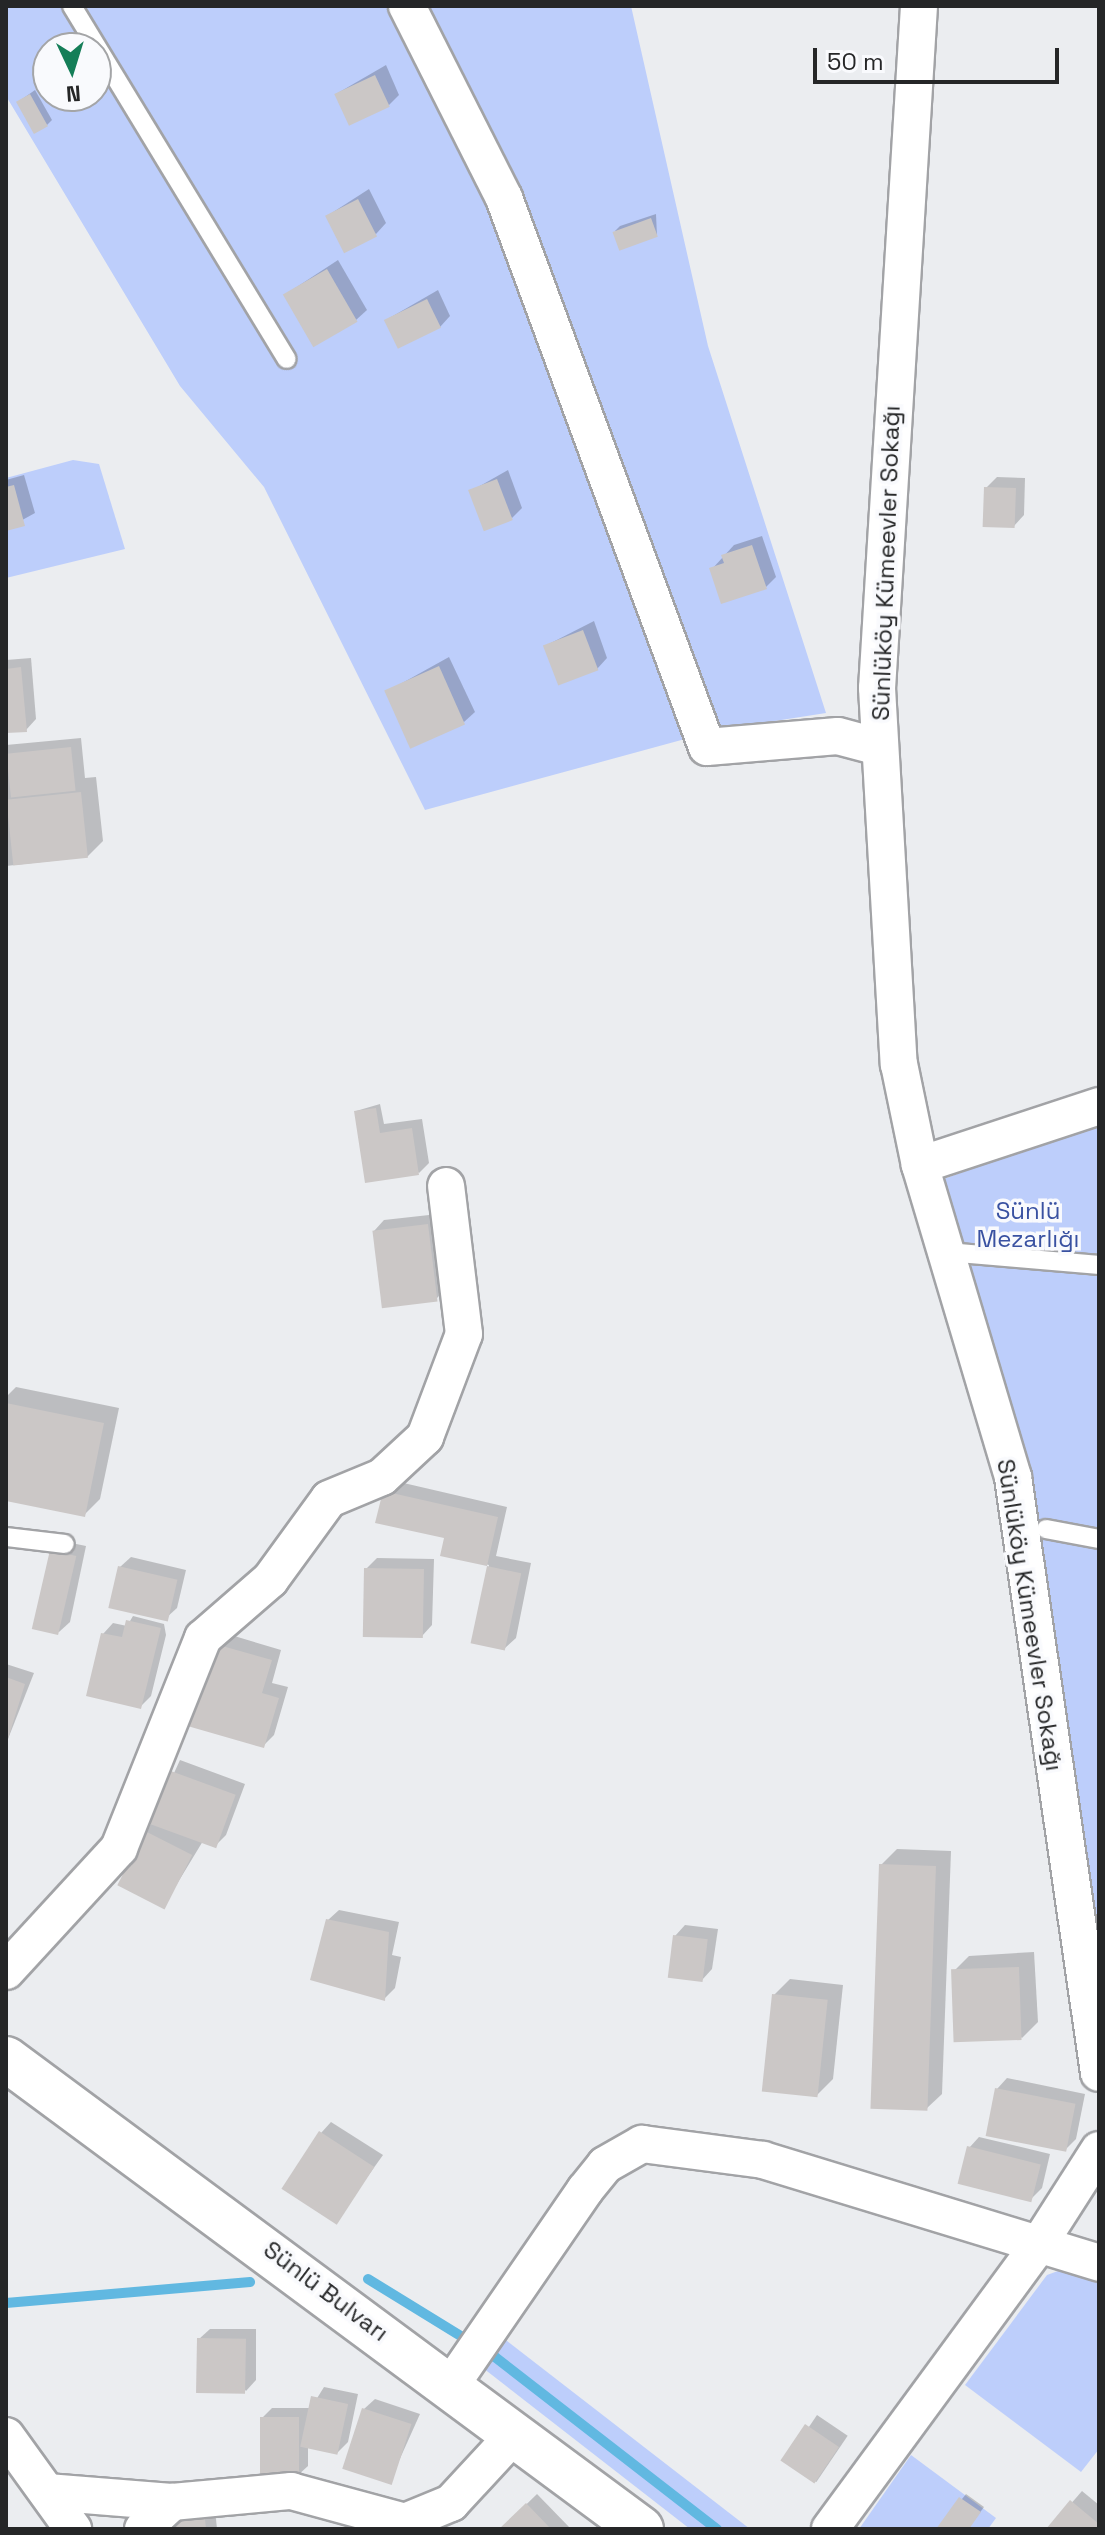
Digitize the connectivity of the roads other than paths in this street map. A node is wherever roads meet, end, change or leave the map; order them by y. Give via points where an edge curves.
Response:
1 (72, 6) edge
2 (407, 6) edge
3 (919, 6) edge
4 (287, 359) dead end
5 (879, 747) junction
6 (1099, 1106) edge
7 (920, 1165) junction
8 (446, 1186) dead end
9 (947, 1252) junction
10 (1099, 1265) edge
11 (1046, 1529) dead end
12 (6, 1537) edge
13 (1099, 1539) edge
14 (65, 1544) dead end
15 (6, 1971) edge
16 (6, 2059) edge
17 (1099, 2073) edge
18 (1099, 2150) edge
19 (1037, 2247) junction
20 (1099, 2263) edge
21 (451, 2385) junction
22 (515, 2434) junction
23 (6, 2436) edge
24 (47, 2492) junction
25 (172, 2502) junction
26 (73, 2529) edge
27 (143, 2529) edge
28 (641, 2529) edge
29 (830, 2529) edge

1 - 4 lane
2 - 5 street via 504,198 707,747 838,736
3 - 5 street, Sünlüköy Kümeevler Sokağı via 881,549
5 - 7 street, Sünlüköy Kümeevler Sokağı via 899,1064
6 - 7 street
7 - 9 street, Sünlüköy Kümeevler Sokağı
8 - 15 street via 464,1334 425,1437 382,1477 329,1499 270,1580 203,1638 119,1848
9 - 10 lane
9 - 17 street, Sünlüköy Kümeevler Sokağı via 1013,1477
11 - 13 lane
12 - 14 lane
16 - 21 main road, Sünlü Bulvarı
18 - 19 street
19 - 20 street
19 - 21 street via 763,2160 642,2144 605,2165 585,2190
19 - 29 street
21 - 22 main road, Sünlü Bulvarı
22 - 25 street via 451,2503 405,2522 291,2491
22 - 28 main road, Sünlü Bulvarı
23 - 24 street
24 - 25 street
24 - 26 street
25 - 27 street

